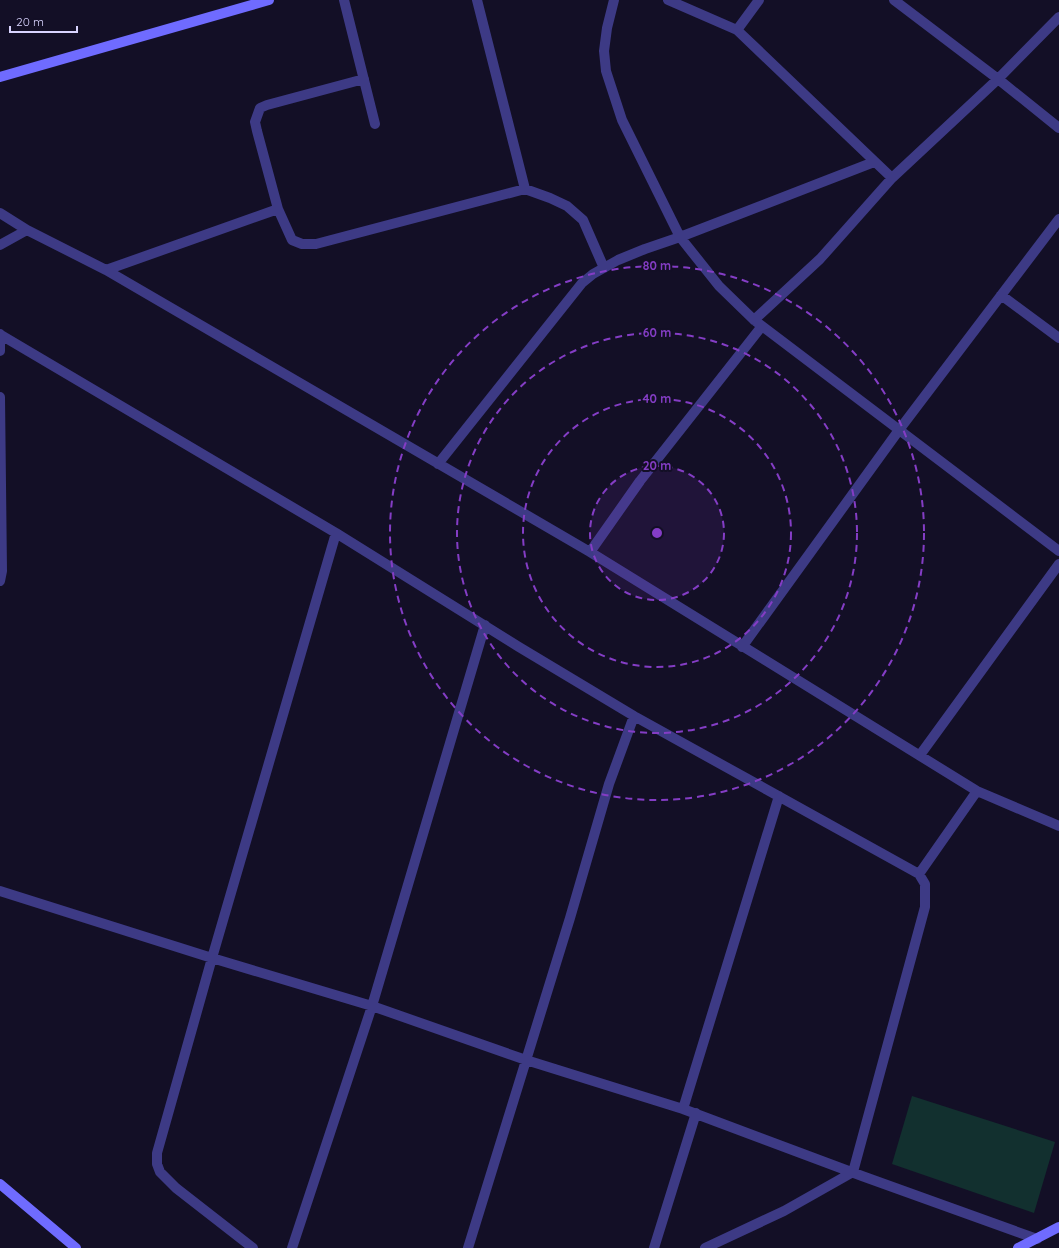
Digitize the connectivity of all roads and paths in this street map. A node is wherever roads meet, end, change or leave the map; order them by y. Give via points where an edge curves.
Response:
1 (269, 0) edge
2 (344, 0) edge
3 (477, 0) edge
4 (614, 0) edge
5 (668, 0) edge
6 (759, 0) edge
7 (894, 0) edge
8 (1059, 17) edge
9 (737, 30) junction
10 (0, 77) edge
11 (364, 79) junction
12 (998, 79) junction
13 (375, 124) dead end
14 (1059, 128) edge
15 (874, 162) junction
16 (892, 178) junction
17 (525, 189) junction
18 (278, 209) junction
19 (0, 213) edge
20 (1059, 219) edge
21 (27, 230) junction
22 (680, 237) junction
23 (0, 245) edge
24 (604, 268) junction
25 (106, 270) junction
26 (1002, 295) junction
27 (758, 323) junction
28 (0, 335) edge
29 (1059, 338) edge
30 (0, 351) edge
31 (0, 397) edge
32 (899, 430) junction
33 (438, 464) junction
34 (336, 534) junction
35 (1059, 551) edge
36 (590, 552) junction
37 (1059, 564) edge
38 (0, 581) edge
39 (485, 625) junction
40 (742, 647) junction
41 (634, 716) junction
42 (920, 755) junction
43 (977, 791) junction
44 (779, 796) junction
45 (1059, 826) edge
46 (919, 874) junction
47 (0, 891) edge
48 (212, 958) junction
49 (372, 1006) junction
50 (526, 1060) junction
51 (683, 1109) junction
52 (696, 1113) junction
53 (853, 1172) junction
54 (0, 1184) edge
55 (1059, 1227) edge
56 (1037, 1239) junction
57 (76, 1248) edge
58 (254, 1248) edge
59 (292, 1248) edge
60 (468, 1248) edge
61 (654, 1248) edge
62 (705, 1248) edge
63 (1018, 1248) edge

1 - 10 main road
2 - 11 street
3 - 17 street
4 - 22 street via 604,51 606,71 622,120
5 - 9 street
6 - 9 street
7 - 12 street
8 - 12 street
9 - 15 street
11 - 13 street
11 - 18 street via 260,108 255,122
12 - 14 street
12 - 16 street
15 - 16 street
15 - 22 street
16 - 27 street
17 - 18 street via 316,244 302,244 292,240
17 - 24 street via 567,206 583,220
18 - 25 street
19 - 21 street
20 - 26 street
21 - 23 street
21 - 25 street
22 - 24 street via 631,254
22 - 27 street via 719,286
24 - 33 street via 582,283
25 - 33 street
26 - 29 street
26 - 32 street
27 - 32 street
27 - 36 street
28 - 30 street
28 - 34 street
31 - 38 street
32 - 35 street
32 - 40 street
33 - 36 street
34 - 39 street
34 - 48 street
36 - 40 street
37 - 42 street
39 - 41 street
39 - 49 street
40 - 42 street
41 - 44 street
41 - 50 street via 609,784
42 - 43 street
43 - 45 street
43 - 46 street
44 - 46 street
44 - 51 street
46 - 53 street via 925,884 925,907
47 - 48 street
48 - 49 street
48 - 58 street via 157,1153 157,1164 160,1172 176,1188
49 - 50 street
49 - 59 street
50 - 51 street
50 - 60 street
51 - 52 street
52 - 53 street
52 - 61 street
53 - 56 street
53 - 62 street via 784,1211
54 - 57 main road
55 - 56 main road
56 - 63 main road

